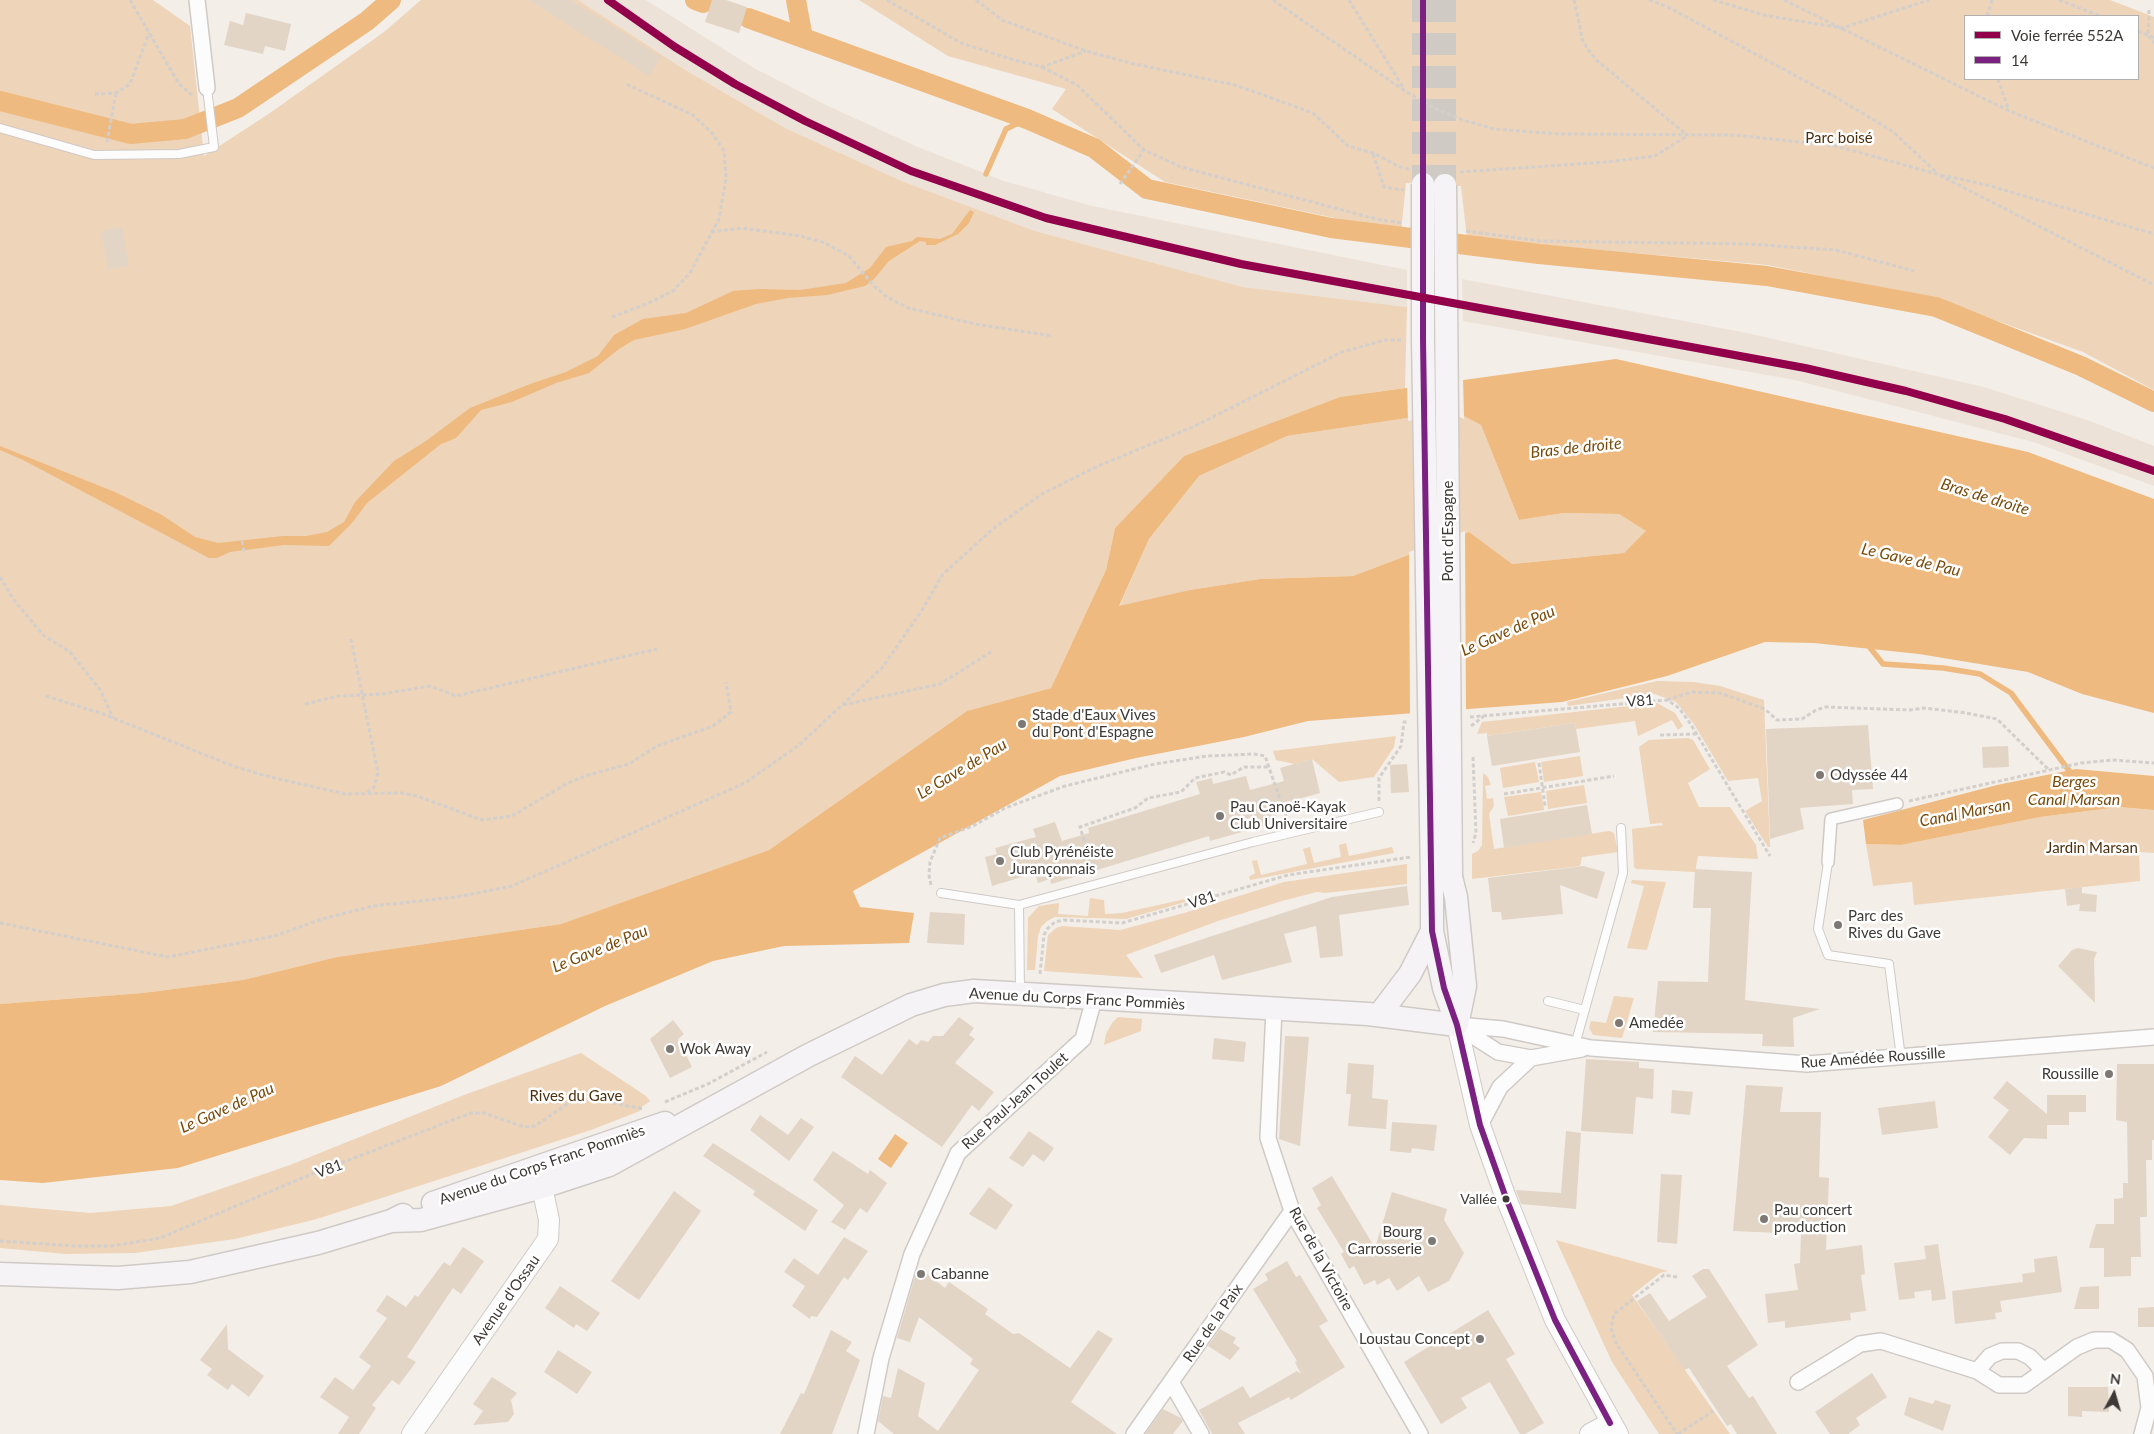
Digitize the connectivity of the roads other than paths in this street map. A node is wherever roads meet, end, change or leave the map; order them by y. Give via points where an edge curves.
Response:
1 (197, 0) edge
2 (207, 88) joint
3 (0, 128) edge
4 (1435, 178) tunnel mouth
5 (1897, 804) road end
6 (1379, 812) dead end
7 (1621, 828) dead end
8 (1828, 862) joint
9 (1441, 879) junction
10 (941, 893) road end
11 (1019, 904) junction
12 (1432, 931) junction
13 (1020, 994) junction
14 (1094, 999) junction
15 (1548, 1001) dead end
16 (1274, 1009) junction
17 (1585, 1010) junction
18 (1379, 1015) junction
19 (1457, 1025) junction
20 (2154, 1037) edge
21 (1575, 1045) junction
22 (1591, 1048) junction
23 (1531, 1058) junction
24 (1901, 1058) junction
25 (695, 1116) junction
26 (1480, 1125) junction
27 (565, 1157) junction
28 (542, 1187) junction
29 (1292, 1211) junction
30 (391, 1221) junction
31 (0, 1269) edge
32 (0, 1274) edge
33 (48, 1276) junction
34 (2044, 1370) junction
35 (1977, 1371) junction
36 (1171, 1382) junction
37 (1798, 1382) dead end
38 (1614, 1428) edge
39 (412, 1434) edge
40 (866, 1434) edge
41 (1134, 1434) edge
42 (1201, 1434) edge
43 (1420, 1434) edge
44 (1590, 1434) edge
45 (2142, 1434) edge

1 - 2 street
2 - 3 lane via 214,148 179,154 94,155
4 - 9 main road, Pont d'Espagne, bridge
5 - 8 street via 1831,819
6 - 11 lane
7 - 17 lane via 1623,873
8 - 24 lane via 1818,929 1828,954 1889,964
9 - 12 main road
9 - 19 main road via 1456,897 1465,986
10 - 11 lane
11 - 13 lane
12 - 18 main road via 1410,974
12 - 19 main road via 1444,988
13 - 14 main road, Avenue du Corps Franc Pommiès
13 - 25 main road, Avenue du Corps Franc Pommiès via 974,991 944,995 911,1005
14 - 16 main road, Avenue du Corps Franc Pommiès
14 - 40 street, Rue Paul-Jean Toulet via 1083,1039 958,1153 912,1254 881,1358
15 - 17 lane
16 - 18 main road, Avenue du Corps Franc Pommiès
16 - 29 street, Rue de la Victoire via 1268,1138
17 - 21 lane
18 - 19 main road, Avenue du Corps Franc Pommiès
19 - 21 street, Rue Amédée Roussille via 1503,1029
19 - 23 street, Rue Amédée Roussille via 1498,1052
19 - 26 street
20 - 24 street, Rue Amédée Roussille
21 - 22 street, Rue Amédée Roussille
22 - 23 street, Rue Amédée Roussille
22 - 24 street, Rue Amédée Roussille via 1807,1064
23 - 26 street via 1500,1087
25 - 27 main road, Avenue du Corps Franc Pommiès
25 - 28 main road, Avenue du Corps Franc Pommiès via 609,1165
26 - 38 street via 1555,1320
27 - 28 street
27 - 30 main road, Avenue du Corps Franc Pommiès via 415,1209
28 - 30 main road, Avenue du Corps Franc Pommiès via 421,1220
28 - 39 street, Avenue d'Ossau via 550,1220 548,1238
29 - 36 street, Rue de la Paix
29 - 43 street, Rue de la Victoire
30 - 33 main road, Avenue du Corps Franc Pommiès via 280,1254 190,1272 118,1278
31 - 33 main road, Avenue du Corps Franc Pommiès
32 - 33 main road, Avenue du Corps Franc Pommiès
34 - 35 street via 2024,1385 2009,1387 1999,1385
34 - 35 street via 2018,1351 2002,1351 1990,1356
34 - 45 street via 2077,1347 2094,1340 2111,1340 2127,1350 2145,1376 2148,1391 2149,1408
35 - 37 street via 1881,1341 1860,1344
36 - 41 street, Rue de la Paix
36 - 42 street
38 - 44 street

